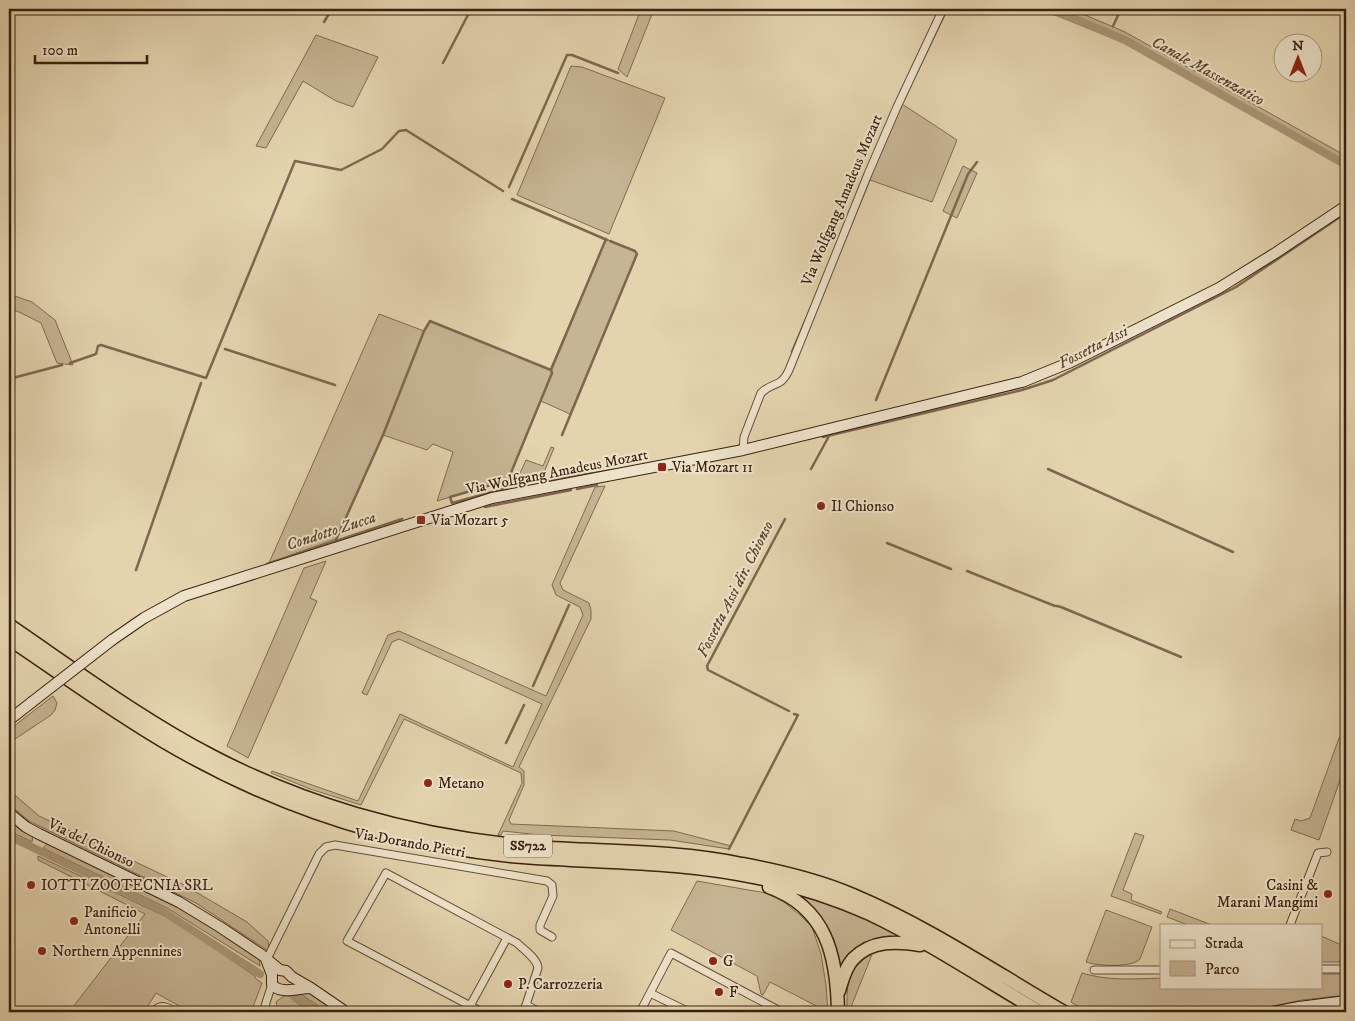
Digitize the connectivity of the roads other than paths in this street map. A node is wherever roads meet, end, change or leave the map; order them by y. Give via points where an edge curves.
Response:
1 (943, 9) edge
2 (1346, 206) edge
3 (743, 450) junction
4 (9, 625) edge
5 (9, 639) edge
6 (9, 720) edge
7 (9, 814) edge
8 (1327, 852) dead end
9 (706, 869) junction
10 (1290, 924) edge
11 (552, 937) dead end
12 (506, 938) junction
13 (929, 947) junction
14 (266, 958) junction
15 (1322, 969) edge
16 (1346, 969) edge
17 (1094, 970) dead end
18 (1160, 970) edge
19 (278, 982) junction
20 (310, 988) junction
21 (650, 993) junction
22 (837, 996) junction
23 (1345, 1002) edge
24 (526, 1005) junction
25 (470, 1006) junction
26 (154, 1012) edge
27 (177, 1012) edge
28 (262, 1012) edge
29 (346, 1012) edge
30 (482, 1012) edge
31 (522, 1012) edge
32 (540, 1012) edge
33 (640, 1012) edge
34 (689, 1012) edge
35 (782, 1012) edge
36 (838, 1012) edge
37 (1040, 1012) edge
38 (1064, 1012) edge
39 (1273, 1012) edge

1 - 3 street, Via Wolfgang Amadeus Mozart via 897,106 789,370 782,382 761,393 744,437
2 - 3 street, Via Wolfgang Amadeus Mozart via 1219,288 1047,373 1004,387
3 - 6 street, Via Wolfgang Amadeus Mozart, bridge via 472,504 184,596 112,640
4 - 38 highway, SS722 via 184,741 238,769 313,800 396,824 466,839 536,847 692,856 797,876 851,894 880,908
5 - 9 highway, SS722 via 135,724 195,759 274,797 339,820 406,838 478,852
7 - 14 street, Via del Chionso via 39,834 179,902
8 - 10 street via 1318,853
9 - 13 highway, SS722 via 759,878 820,894 870,914
9 - 22 highway, SS722 via 782,892 811,913 824,932 832,956
11 - 14 street, Via Dorando Pietri via 540,930 554,890 547,881 335,845 326,847 317,857
12 - 24 street via 517,943 538,964
12 - 25 street
12 - 25 street via 386,873 347,941
13 - 22 highway, SS722 via 885,942 869,949 853,959 844,973
13 - 37 highway, SS722
14 - 19 street
15 - 16 street
17 - 18 street
19 - 20 street
19 - 20 street via 286,970
19 - 28 street
20 - 29 street
21 - 33 street
21 - 34 street
21 - 35 street via 671,953
22 - 36 highway, SS722
23 - 39 street
24 - 31 street
24 - 32 street
25 - 30 street
26 - 27 street via 163,1006

